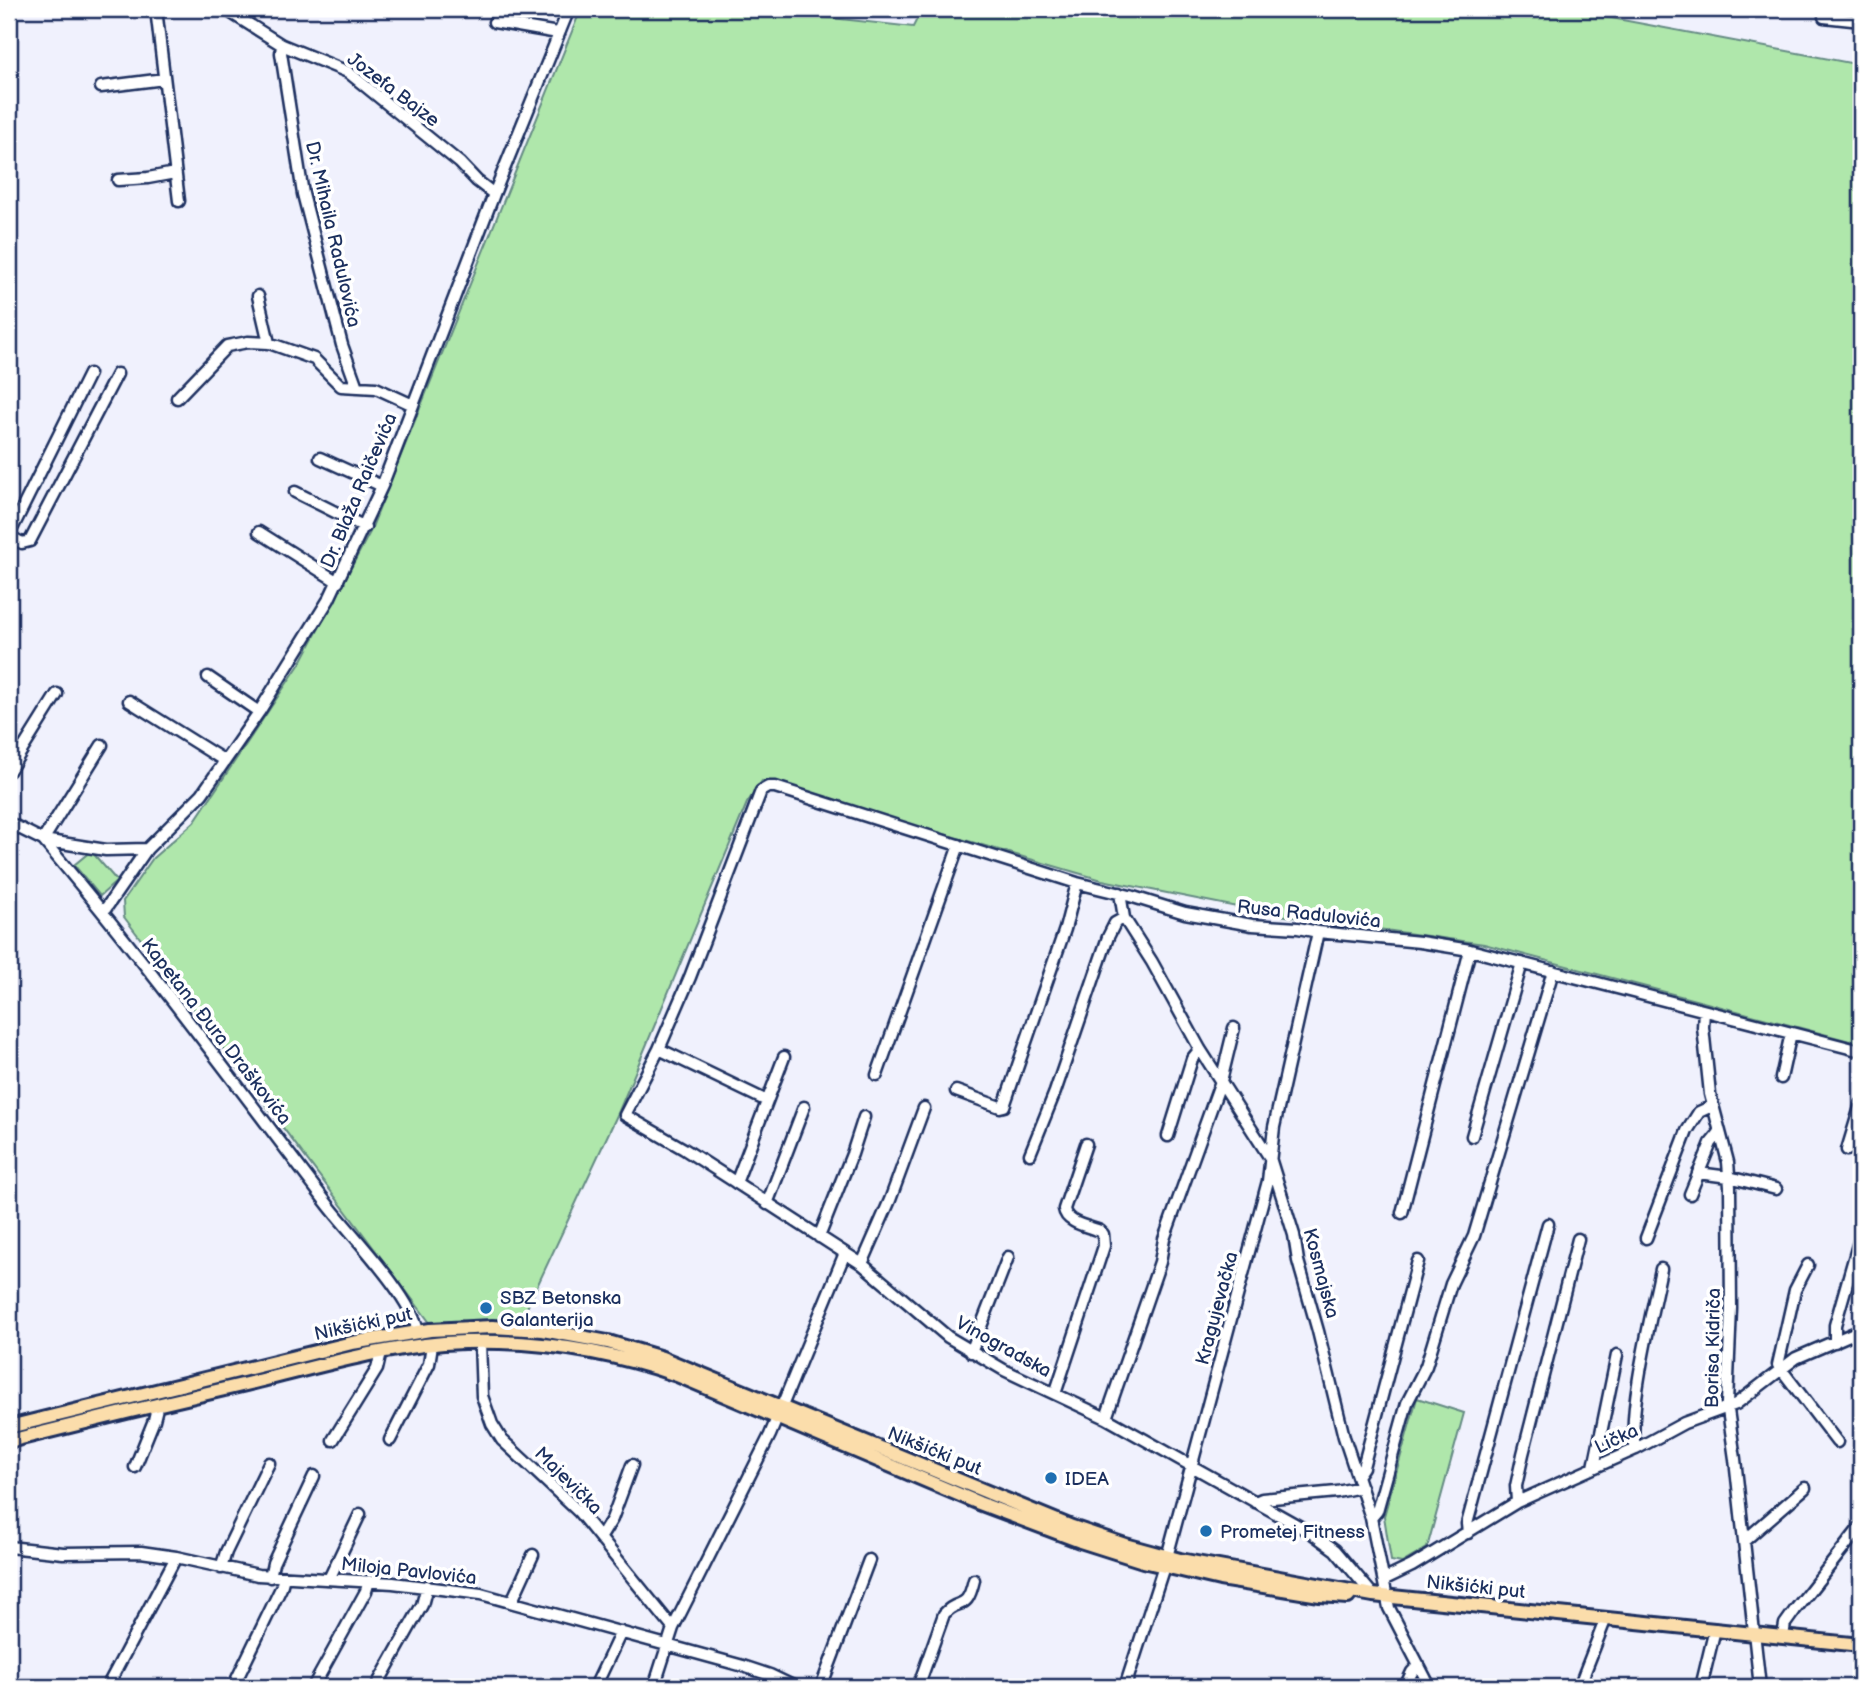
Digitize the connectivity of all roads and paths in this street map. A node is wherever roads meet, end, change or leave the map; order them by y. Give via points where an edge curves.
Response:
1 (156, 9) edge
2 (225, 9) edge
3 (569, 9) edge
4 (1824, 17) dead end
5 (1861, 21) edge
6 (494, 22) dead end
7 (558, 33) junction
8 (282, 45) junction
9 (164, 79) junction
10 (101, 87) dead end
11 (175, 173) junction
12 (118, 180) dead end
13 (494, 194) junction
14 (179, 201) dead end
15 (258, 296) dead end
16 (269, 343) junction
17 (89, 374) dead end
18 (117, 374) dead end
19 (357, 387) junction
20 (177, 398) dead end
21 (413, 405) junction
22 (320, 458) dead end
23 (382, 486) junction
24 (295, 492) dead end
25 (365, 527) junction
26 (259, 532) dead end
27 (9, 536) edge
28 (338, 582) junction
29 (208, 677) dead end
30 (57, 694) dead end
31 (129, 701) dead end
32 (259, 712) junction
33 (102, 745) dead end
34 (225, 761) junction
35 (9, 771) edge
36 (9, 823) edge
37 (43, 840) junction
38 (959, 845) junction
39 (147, 849) junction
40 (1077, 883) junction
41 (1119, 893) junction
42 (104, 911) junction
43 (1124, 918) junction
44 (1318, 932) junction
45 (1470, 950) junction
46 (1522, 963) junction
47 (1553, 971) junction
48 (1704, 1011) junction
49 (1234, 1028) dead end
50 (1791, 1033) junction
51 (659, 1049) junction
52 (1200, 1049) junction
53 (1861, 1051) edge
54 (784, 1057) dead end
55 (877, 1075) dead end
56 (1782, 1078) dead end
57 (1221, 1081) junction
58 (956, 1091) dead end
59 (766, 1101) junction
60 (1861, 1104) edge
61 (804, 1107) dead end
62 (1712, 1107) junction
63 (925, 1108) dead end
64 (864, 1117) dead end
65 (1720, 1132) junction
66 (1168, 1136) dead end
67 (1472, 1136) dead end
68 (1086, 1144) dead end
69 (1847, 1150) dead end
70 (1030, 1154) dead end
71 (1270, 1158) junction
72 (1699, 1173) junction
73 (1729, 1177) junction
74 (736, 1184) junction
75 (1776, 1189) dead end
76 (1690, 1194) dead end
77 (767, 1204) junction
78 (1402, 1213) dead end
79 (1548, 1224) dead end
80 (1861, 1234) edge
81 (819, 1237) junction
82 (1646, 1238) dead end
83 (1578, 1240) dead end
84 (845, 1254) junction
85 (1008, 1257) dead end
86 (1418, 1261) dead end
87 (862, 1264) junction
88 (1808, 1265) dead end
89 (1661, 1269) dead end
90 (1861, 1330) edge
91 (418, 1331) junction
92 (480, 1342) junction
93 (1835, 1342) junction
94 (432, 1345) junction
95 (380, 1352) junction
96 (971, 1352) junction
97 (1617, 1355) dead end
98 (1779, 1369) junction
99 (1055, 1394) junction
100 (158, 1404) junction
101 (1727, 1408) junction
102 (780, 1413) junction
103 (75, 1418) junction
104 (1106, 1418) junction
105 (9, 1427) edge
106 (333, 1440) dead end
107 (390, 1440) dead end
108 (9, 1441) edge
109 (1837, 1442) dead end
110 (1636, 1449) junction
111 (269, 1463) dead end
112 (632, 1465) dead end
113 (135, 1467) dead end
114 (1192, 1467) junction
115 (1594, 1467) junction
116 (314, 1476) dead end
117 (1357, 1476) junction
118 (1361, 1487) junction
119 (1805, 1488) dead end
120 (1255, 1502) junction
121 (1517, 1502) junction
122 (360, 1514) dead end
123 (1371, 1518) junction
124 (1861, 1526) edge
125 (1468, 1533) junction
126 (601, 1537) junction
127 (1744, 1541) junction
128 (9, 1547) edge
129 (533, 1555) dead end
130 (176, 1557) junction
131 (869, 1560) dead end
132 (1166, 1562) junction
133 (221, 1568) junction
134 (270, 1577) junction
135 (284, 1577) junction
136 (329, 1579) junction
137 (1385, 1579) junction
138 (974, 1580) dead end
139 (369, 1581) junction
140 (427, 1586) junction
141 (1373, 1595) junction
142 (1388, 1596) junction
143 (512, 1601) junction
144 (1606, 1618) junction
145 (673, 1628) junction
146 (1715, 1629) junction
147 (621, 1632) junction
148 (1754, 1633) junction
149 (1783, 1636) junction
150 (667, 1645) junction
151 (1861, 1645) edge
152 (1419, 1665) junction
153 (107, 1687) edge
154 (233, 1687) edge
155 (313, 1687) edge
156 (376, 1687) edge
157 (595, 1687) edge
158 (654, 1687) edge
159 (795, 1687) edge
160 (821, 1687) edge
161 (918, 1687) edge
162 (1125, 1687) edge
163 (1405, 1687) edge
164 (1430, 1687) edge
165 (1579, 1687) edge
166 (1701, 1687) edge
167 (1760, 1687) edge

1 - 9 street
2 - 8 street, Jozefa Bajze
3 - 7 street, Dr. Blaža Raičevića
4 - 5 street
6 - 7 street
7 - 13 street, Dr. Blaža Raičevića
8 - 13 street, Jozefa Bajze via 348,72
8 - 19 street, Dr. Mihaila Radulovića via 303,194
9 - 10 street
9 - 11 street
11 - 12 street
11 - 14 street
13 - 21 street, Dr. Blaža Raičevića
15 - 16 street
16 - 19 street via 317,360 339,385
16 - 20 street via 227,346
17 - 27 street
18 - 27 street via 30,541 22,543
19 - 21 street via 384,390
21 - 23 street, Dr. Blaža Raičevića
22 - 23 street
23 - 25 street, Dr. Blaža Raičevića
24 - 25 street
25 - 28 street, Dr. Blaža Raičevića
26 - 28 street
28 - 32 street, Dr. Blaža Raičevića
29 - 32 street
30 - 35 street
31 - 34 street
32 - 34 street, Dr. Blaža Raičevića
33 - 37 street
34 - 39 street, Dr. Blaža Raičevića via 196,802
36 - 37 street
37 - 39 street via 106,850
37 - 42 street, Kapetana Đura Draškovića
38 - 40 street, Rusa Radulovića
38 - 51 street, Rusa Radulovića via 775,787 761,791
38 - 55 street
39 - 42 street, Dr. Blaža Raičevića
40 - 41 street, Rusa Radulovića
40 - 58 street via 1004,1106
41 - 43 street, Kosmajska
41 - 44 street, Rusa Radulovića via 1202,917
42 - 91 street, Kapetana Đura Draškovića via 404,1299
43 - 52 street, Kosmajska
43 - 70 street via 1115,923 1108,937
44 - 45 street, Rusa Radulovića
44 - 71 street, Kragujevačka
45 - 46 street, Rusa Radulovića
45 - 78 street
46 - 47 street, Rusa Radulovića
46 - 67 street
47 - 48 street, Rusa Radulovića
47 - 123 street via 1474,1236 1451,1284 1426,1366 1407,1403 1377,1511
48 - 50 street, Rusa Radulovića
48 - 62 street, Borisa Kidriča
49 - 57 street
50 - 53 street, Rusa Radulovića
50 - 56 street
51 - 59 street
51 - 74 street, Vinogradska via 625,1115
52 - 57 street, Kosmajska
52 - 66 street via 1192,1059
54 - 59 street
57 - 71 street, Kosmajska
57 - 104 street
59 - 74 street
60 - 69 street
61 - 77 street
62 - 65 street, Borisa Kidriča
62 - 82 street via 1699,1112 1686,1132
63 - 87 street
64 - 81 street
65 - 72 street
65 - 73 street, Borisa Kidriča
68 - 99 street via 1064,1214 1100,1231 1104,1246
71 - 114 street, Kragujevačka via 1268,1181
71 - 117 street, Kosmajska
72 - 73 street
72 - 76 street
73 - 75 street
73 - 101 street, Borisa Kidriča
74 - 77 street, Vinogradska
77 - 81 street, Vinogradska
79 - 125 street
80 - 93 street via 1835,1325
81 - 84 street, Vinogradska
83 - 121 street via 1523,1454
84 - 87 street, Vinogradska
84 - 102 street
85 - 96 street
86 - 117 street
87 - 96 street, Vinogradska via 924,1319
88 - 98 street via 1796,1290
89 - 110 street via 1641,1370 1633,1436
90 - 93 street, Lička
91 - 102 main road, Nikšićki put via 504,1327 587,1337 652,1355
91 - 103 main road, Nikšićki put via 352,1343
92 - 94 main road
92 - 102 main road via 558,1346 657,1368
92 - 126 street, Majevička via 482,1396 492,1424 502,1440
93 - 98 street, Lička
94 - 95 main road
94 - 107 street via 429,1364
95 - 100 main road
95 - 106 street via 377,1369
96 - 99 street, Vinogradska
97 - 115 street
98 - 101 street, Lička
98 - 109 street
99 - 104 street, Vinogradska
100 - 103 main road
100 - 113 street
101 - 110 street, Lička via 1690,1420
101 - 127 street, Borisa Kidriča
102 - 132 main road, Nikšićki put
102 - 145 street
103 - 105 main road, Nikšićki put
103 - 108 main road
104 - 114 street, Vinogradska
110 - 115 street, Lička
111 - 133 street
112 - 126 street
114 - 120 street, Vinogradska
114 - 132 street, Kragujevačka
115 - 121 street, Lička
116 - 134 street
117 - 118 street, Kosmajska
118 - 120 street
118 - 123 street, Kosmajska
119 - 127 street
120 - 141 street, Vinogradska via 1335,1550
121 - 125 street, Lička
122 - 136 street
123 - 137 street, Kosmajska
124 - 149 street via 1785,1624
125 - 137 street, Lička
126 - 145 street, Majevička
127 - 148 street, Borisa Kidriča
128 - 130 street, Miloja Pavlovića
129 - 143 street
130 - 133 street, Miloja Pavlovića
130 - 153 street
131 - 160 street
132 - 141 main road, Nikšićki put
132 - 162 street, Kragujevačka
133 - 134 street, Miloja Pavlovića
134 - 135 street, Miloja Pavlovića
135 - 136 street, Miloja Pavlovića
135 - 154 street
136 - 139 street, Miloja Pavlovića
137 - 142 street, Kosmajska
138 - 161 street via 970,1598 944,1614
139 - 140 street, Miloja Pavlovića
139 - 155 street
140 - 143 street, Miloja Pavlovića
140 - 156 street via 422,1605
141 - 142 main road, Nikšićki put
142 - 144 main road, Nikšićki put
142 - 152 street, Kosmajska via 1391,1613
143 - 147 street, Miloja Pavlovića
144 - 146 main road, Nikšićki put
144 - 165 street
145 - 150 street
146 - 148 main road, Nikšićki put
146 - 166 street
147 - 150 street, Miloja Pavlovića
147 - 157 street
148 - 149 main road, Nikšićki put
148 - 167 street, Borisa Kidriča
149 - 151 main road, Nikšićki put
150 - 158 street
150 - 159 street, Miloja Pavlovića via 770,1675
152 - 163 street
152 - 164 street, Kosmajska

